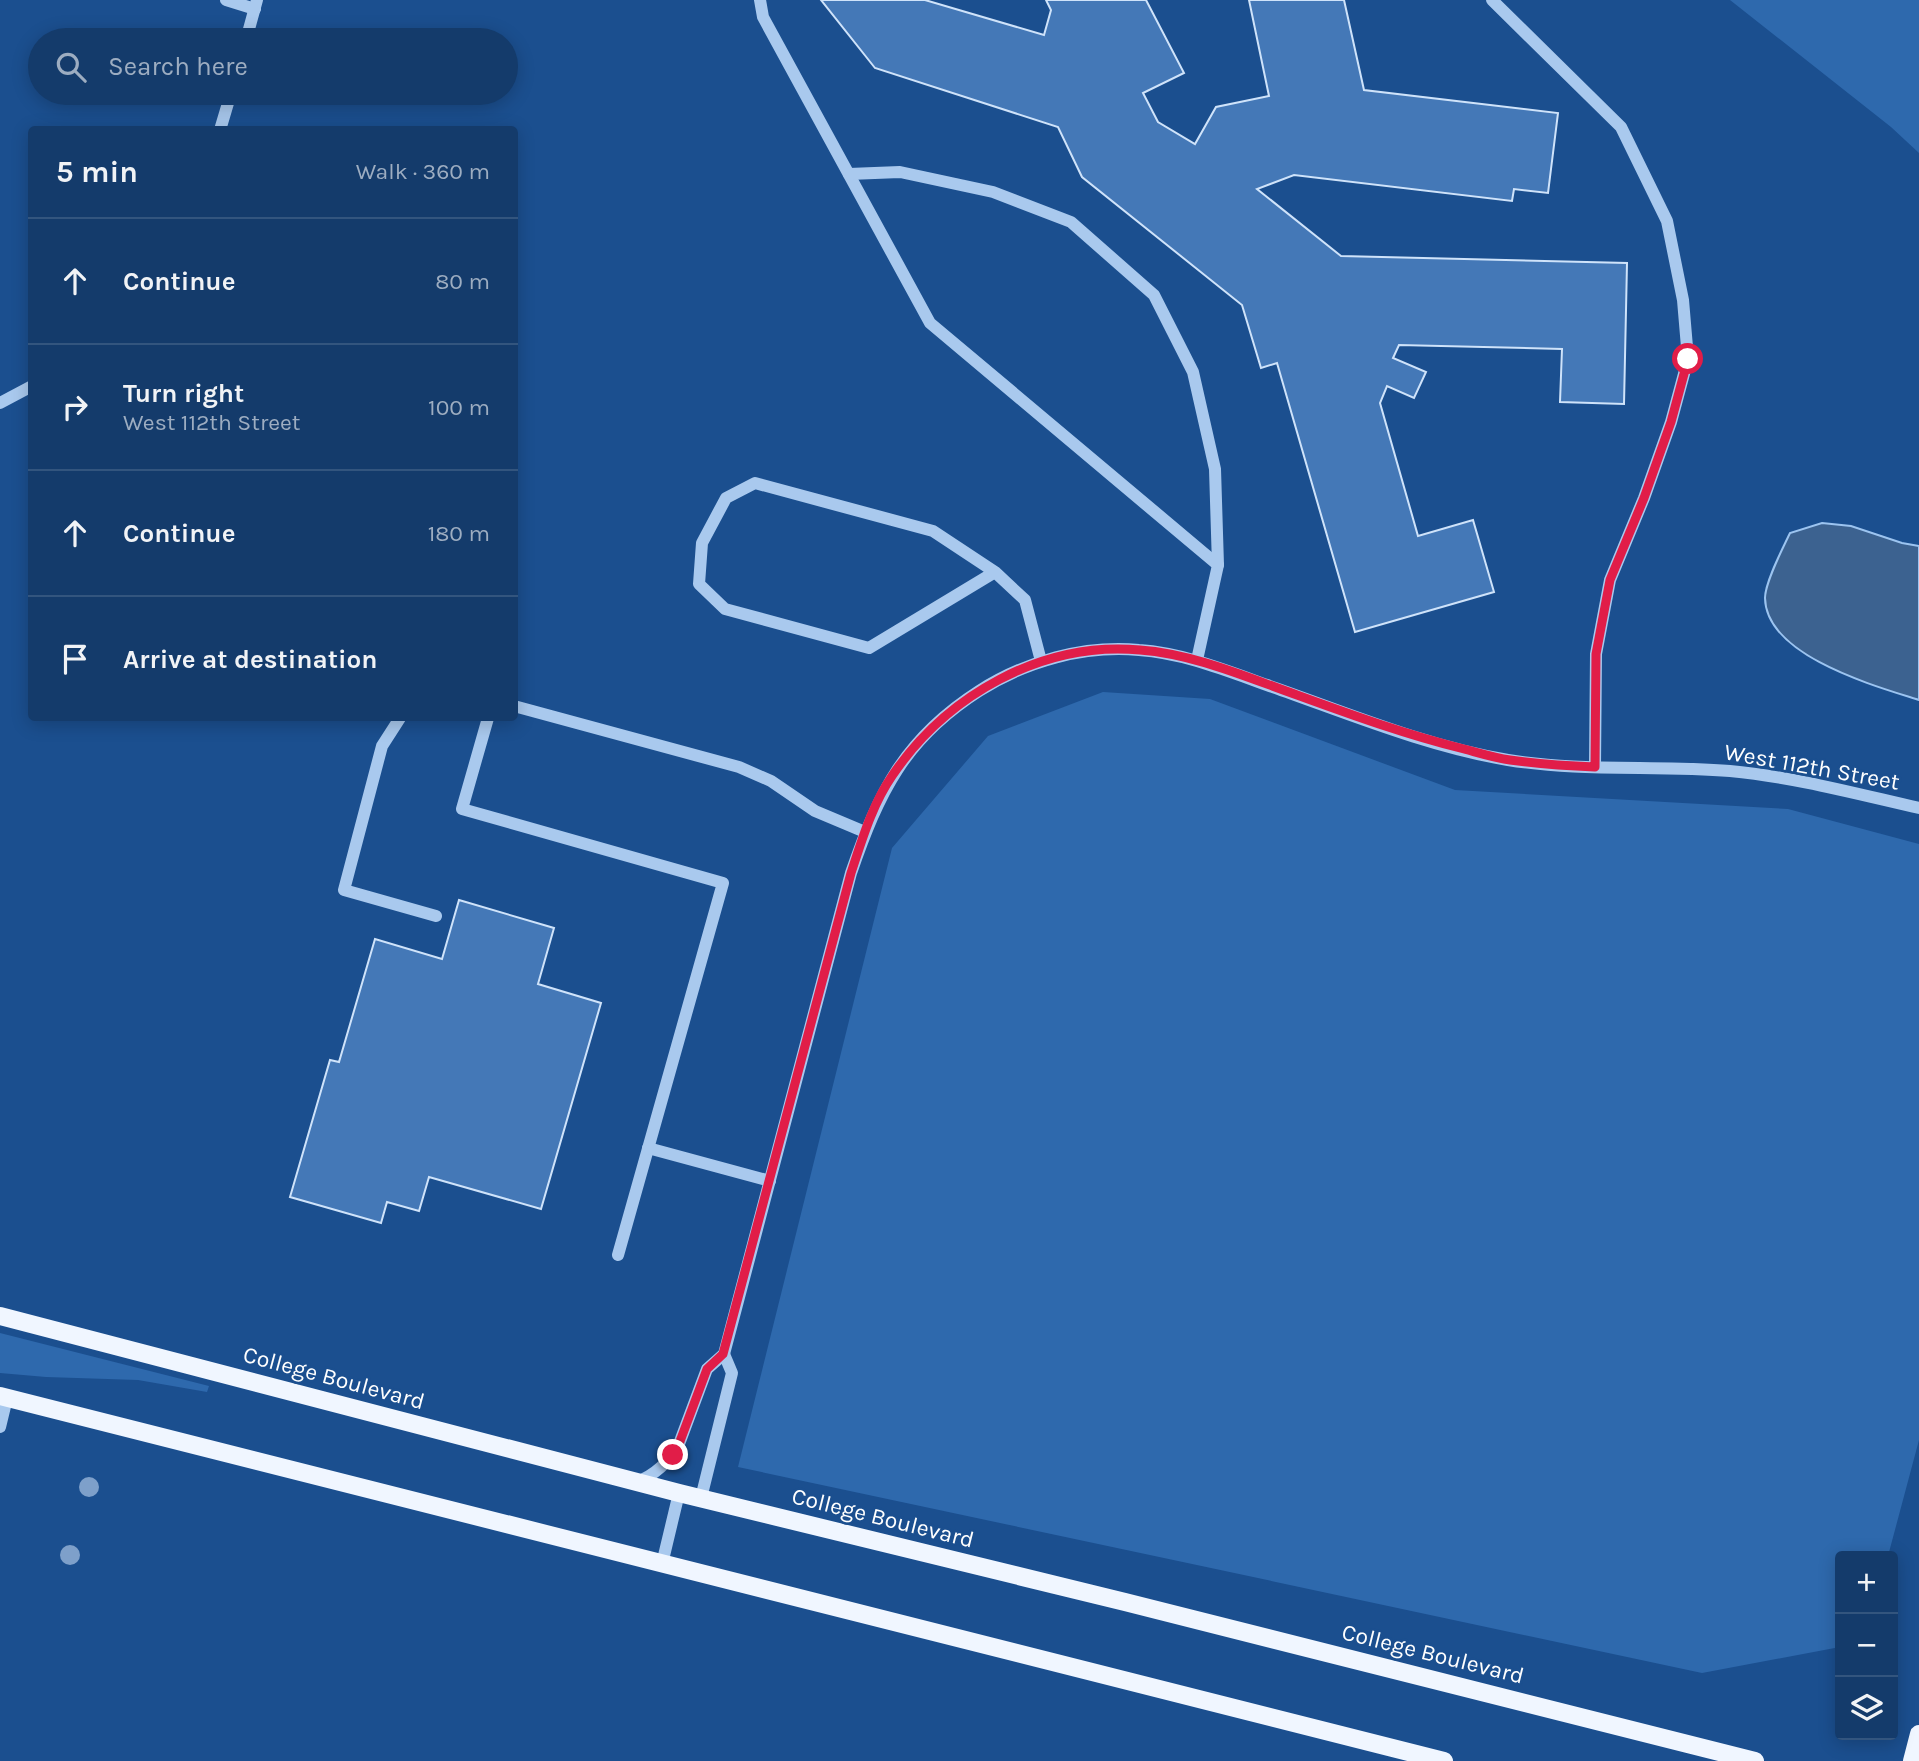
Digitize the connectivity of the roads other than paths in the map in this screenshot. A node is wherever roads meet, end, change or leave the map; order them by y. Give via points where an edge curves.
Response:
1 (226, 0) edge
2 (760, 0) edge
3 (1492, 0) edge
4 (256, 4) edge
5 (249, 28) edge
6 (227, 105) edge
7 (221, 126) edge
8 (849, 174) junction
9 (28, 388) edge
10 (0, 403) edge
11 (1218, 565) junction
12 (996, 572) junction
13 (1197, 660) junction
14 (1041, 661) junction
15 (518, 707) edge
16 (398, 721) edge
17 (487, 721) edge
18 (1595, 767) junction
19 (1919, 808) edge
20 (865, 832) junction
21 (436, 916) dead end
22 (648, 1148) junction
23 (770, 1181) junction
24 (618, 1255) dead end
25 (0, 1316) edge
26 (723, 1354) junction
27 (4, 1397) edge
28 (0, 1427) edge
29 (636, 1482) junction
30 (678, 1493) junction
31 (701, 1499) junction
32 (662, 1564) junction
33 (1919, 1734) edge
34 (1444, 1761) edge
35 (1755, 1761) edge
36 (1912, 1761) edge

1 - 4 street
2 - 8 street via 764,17
3 - 18 street via 1621,127 1667,221 1683,300 1688,359 1667,435 1610,580 1596,654
4 - 5 street
6 - 7 street
8 - 11 street via 930,324
8 - 11 street via 900,172 993,192 1070,222 1154,295 1193,373 1214,469
9 - 10 street
11 - 13 street
12 - 12 street via 933,531 755,483 726,498 702,543 699,584 725,609 869,648
12 - 14 street via 1025,600
13 - 14 street, West 112th Street via 1139,649 1085,651
13 - 18 street, West 112th Street via 1426,740 1508,760
14 - 20 street, West 112th Street via 993,682 954,707 891,777
15 - 20 street via 739,767 771,781 815,811
16 - 21 street via 382,746 344,890
17 - 22 street via 462,809 723,883
18 - 19 street, West 112th Street via 1731,771
20 - 23 street, West 112th Street
22 - 23 street
22 - 24 street
23 - 26 street, West 112th Street
25 - 29 main road, College Boulevard
26 - 29 street via 707,1369 673,1455
26 - 31 street via 732,1373
27 - 28 street
27 - 32 main road
29 - 30 main road, College Boulevard
30 - 31 main road, College Boulevard
30 - 32 street
31 - 35 main road, College Boulevard
32 - 34 main road
33 - 36 main road

